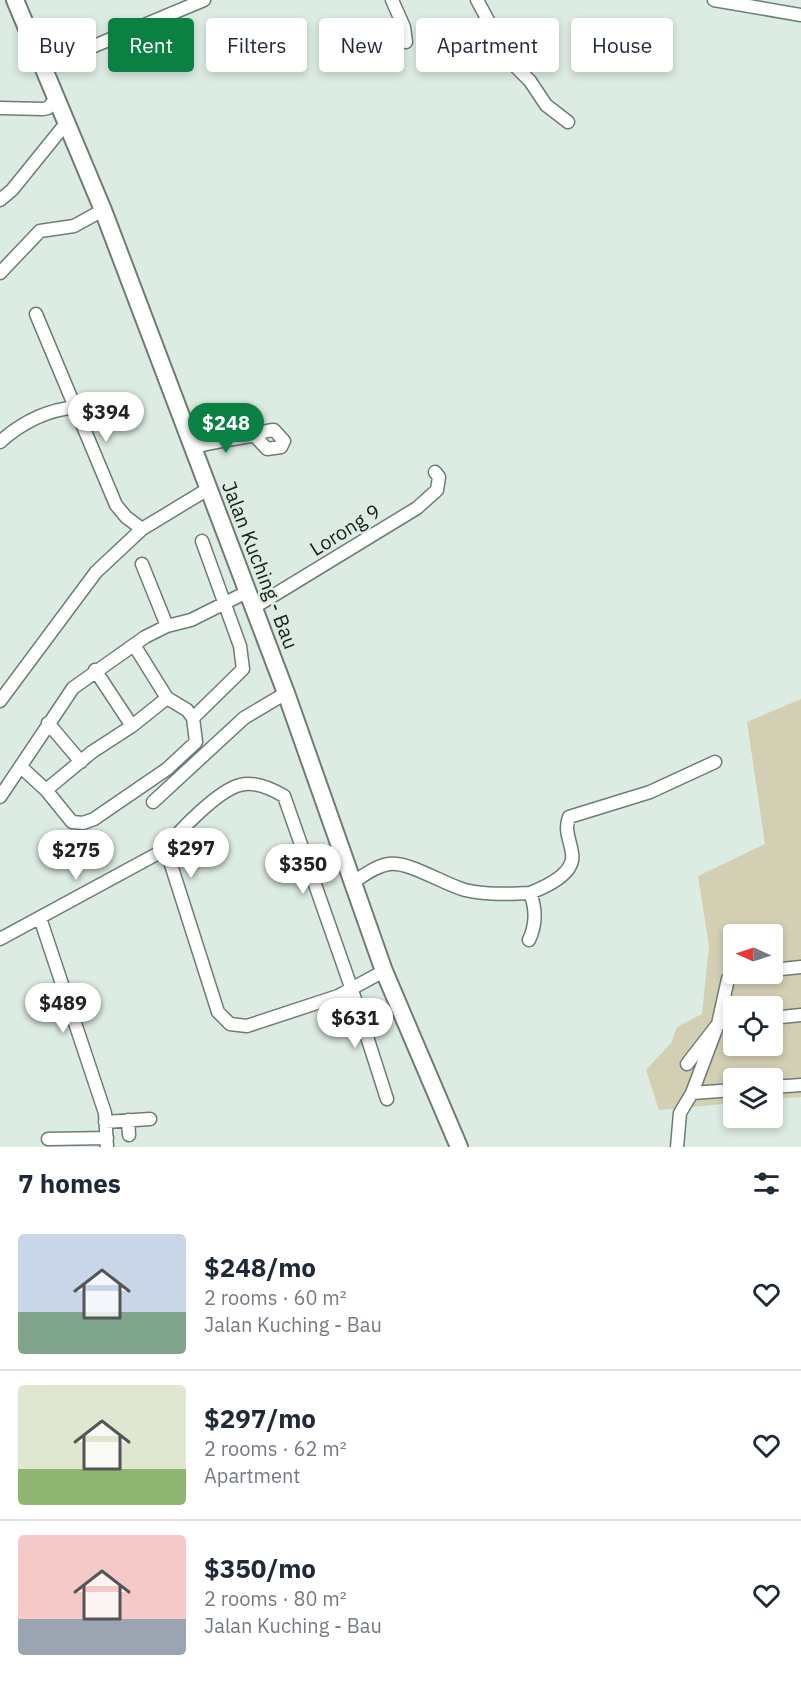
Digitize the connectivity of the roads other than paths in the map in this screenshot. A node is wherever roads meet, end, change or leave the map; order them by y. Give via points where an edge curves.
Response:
1 (15, 0) edge
2 (204, 0) edge
3 (392, 0) edge
4 (477, 0) edge
5 (714, 0) edge
6 (801, 15) edge
7 (23, 18) edge
8 (486, 18) edge
9 (406, 42) dead end
10 (96, 45) edge
11 (46, 72) edge
12 (521, 72) edge
13 (57, 98) junction
14 (0, 108) edge
15 (67, 122) junction
16 (568, 122) dead end
17 (0, 200) edge
18 (103, 210) junction
19 (0, 273) edge
20 (36, 314) dead end
21 (76, 407) junction
22 (254, 435) dead end
23 (0, 442) edge
24 (194, 447) junction
25 (435, 472) dead end
26 (208, 489) junction
27 (142, 529) junction
28 (202, 541) dead end
29 (142, 564) dead end
30 (247, 592) junction
31 (224, 603) junction
32 (253, 608) junction
33 (167, 626) junction
34 (134, 645) junction
35 (95, 670) junction
36 (286, 693) junction
37 (167, 699) junction
38 (0, 700) edge
39 (193, 718) junction
40 (48, 723) junction
41 (132, 726) junction
42 (81, 762) junction
43 (715, 762) dead end
44 (21, 767) junction
45 (46, 790) junction
46 (0, 797) edge
47 (153, 801) dead end
48 (166, 849) junction
49 (352, 883) junction
50 (530, 893) junction
51 (40, 918) junction
52 (0, 939) edge
53 (529, 940) dead end
54 (801, 967) edge
55 (783, 968) edge
56 (384, 971) junction
57 (727, 984) edge
58 (352, 990) junction
59 (801, 1015) edge
60 (783, 1017) edge
61 (723, 1023) edge
62 (718, 1024) junction
63 (687, 1064) dead end
64 (801, 1085) edge
65 (783, 1086) edge
66 (723, 1091) edge
67 (692, 1093) junction
68 (387, 1099) dead end
69 (150, 1119) dead end
70 (128, 1120) junction
71 (105, 1122) junction
72 (129, 1135) dead end
73 (48, 1139) dead end
74 (107, 1142) edge
75 (77, 1143) edge
76 (455, 1146) edge
77 (677, 1147) edge

1 - 7 main road, Jalan Kuching - Bau
2 - 10 street
3 - 9 street
4 - 8 street
5 - 6 street
11 - 13 main road, Jalan Kuching - Bau
12 - 16 street via 546,105
13 - 14 street via 43,109
13 - 15 main road, Jalan Kuching - Bau
15 - 17 street
15 - 18 main road, Jalan Kuching - Bau
18 - 19 street via 74,226 40,231
18 - 24 main road, Jalan Kuching - Bau
20 - 21 street
21 - 23 street via 24,423
21 - 27 street via 116,505
22 - 24 street
24 - 26 main road, Jalan Kuching - Bau
25 - 32 street, Lorong 9 via 439,477 437,490 417,508
26 - 27 street
26 - 30 main road, Jalan Kuching - Bau
27 - 38 street via 96,572
28 - 31 street
29 - 33 street
30 - 31 street
30 - 32 main road, Jalan Kuching - Bau
31 - 33 street via 191,620
31 - 39 street via 243,658 243,669
32 - 36 main road, Jalan Kuching - Bau
33 - 34 street
34 - 35 street
34 - 37 street
35 - 40 street via 73,688
35 - 41 street
36 - 47 street via 244,718
36 - 49 main road, Jalan Kuching - Bau
37 - 39 street
37 - 41 street
39 - 45 street via 196,741 167,769 94,819 72,822
40 - 42 street
40 - 44 street
41 - 42 street
42 - 45 street
43 - 50 street via 650,792 569,817 565,828 572,864 551,885
44 - 45 street
44 - 46 street
48 - 51 street
48 - 58 street via 218,1012 230,1024 247,1026
48 - 58 street via 173,838 227,790 242,784 270,788 284,796
49 - 50 street via 391,864 407,866 465,890
49 - 56 main road, Jalan Kuching - Bau
50 - 53 street via 534,930
51 - 52 street
51 - 71 street
54 - 55 street
56 - 58 street
56 - 76 main road, Jalan Kuching - Bau
57 - 62 street
58 - 68 street
59 - 60 street
61 - 62 street
62 - 63 street
62 - 67 street
64 - 65 street
66 - 67 street
67 - 77 street via 680,1113
69 - 70 street
70 - 71 street
70 - 72 street
71 - 74 street
73 - 75 street
74 - 75 street

